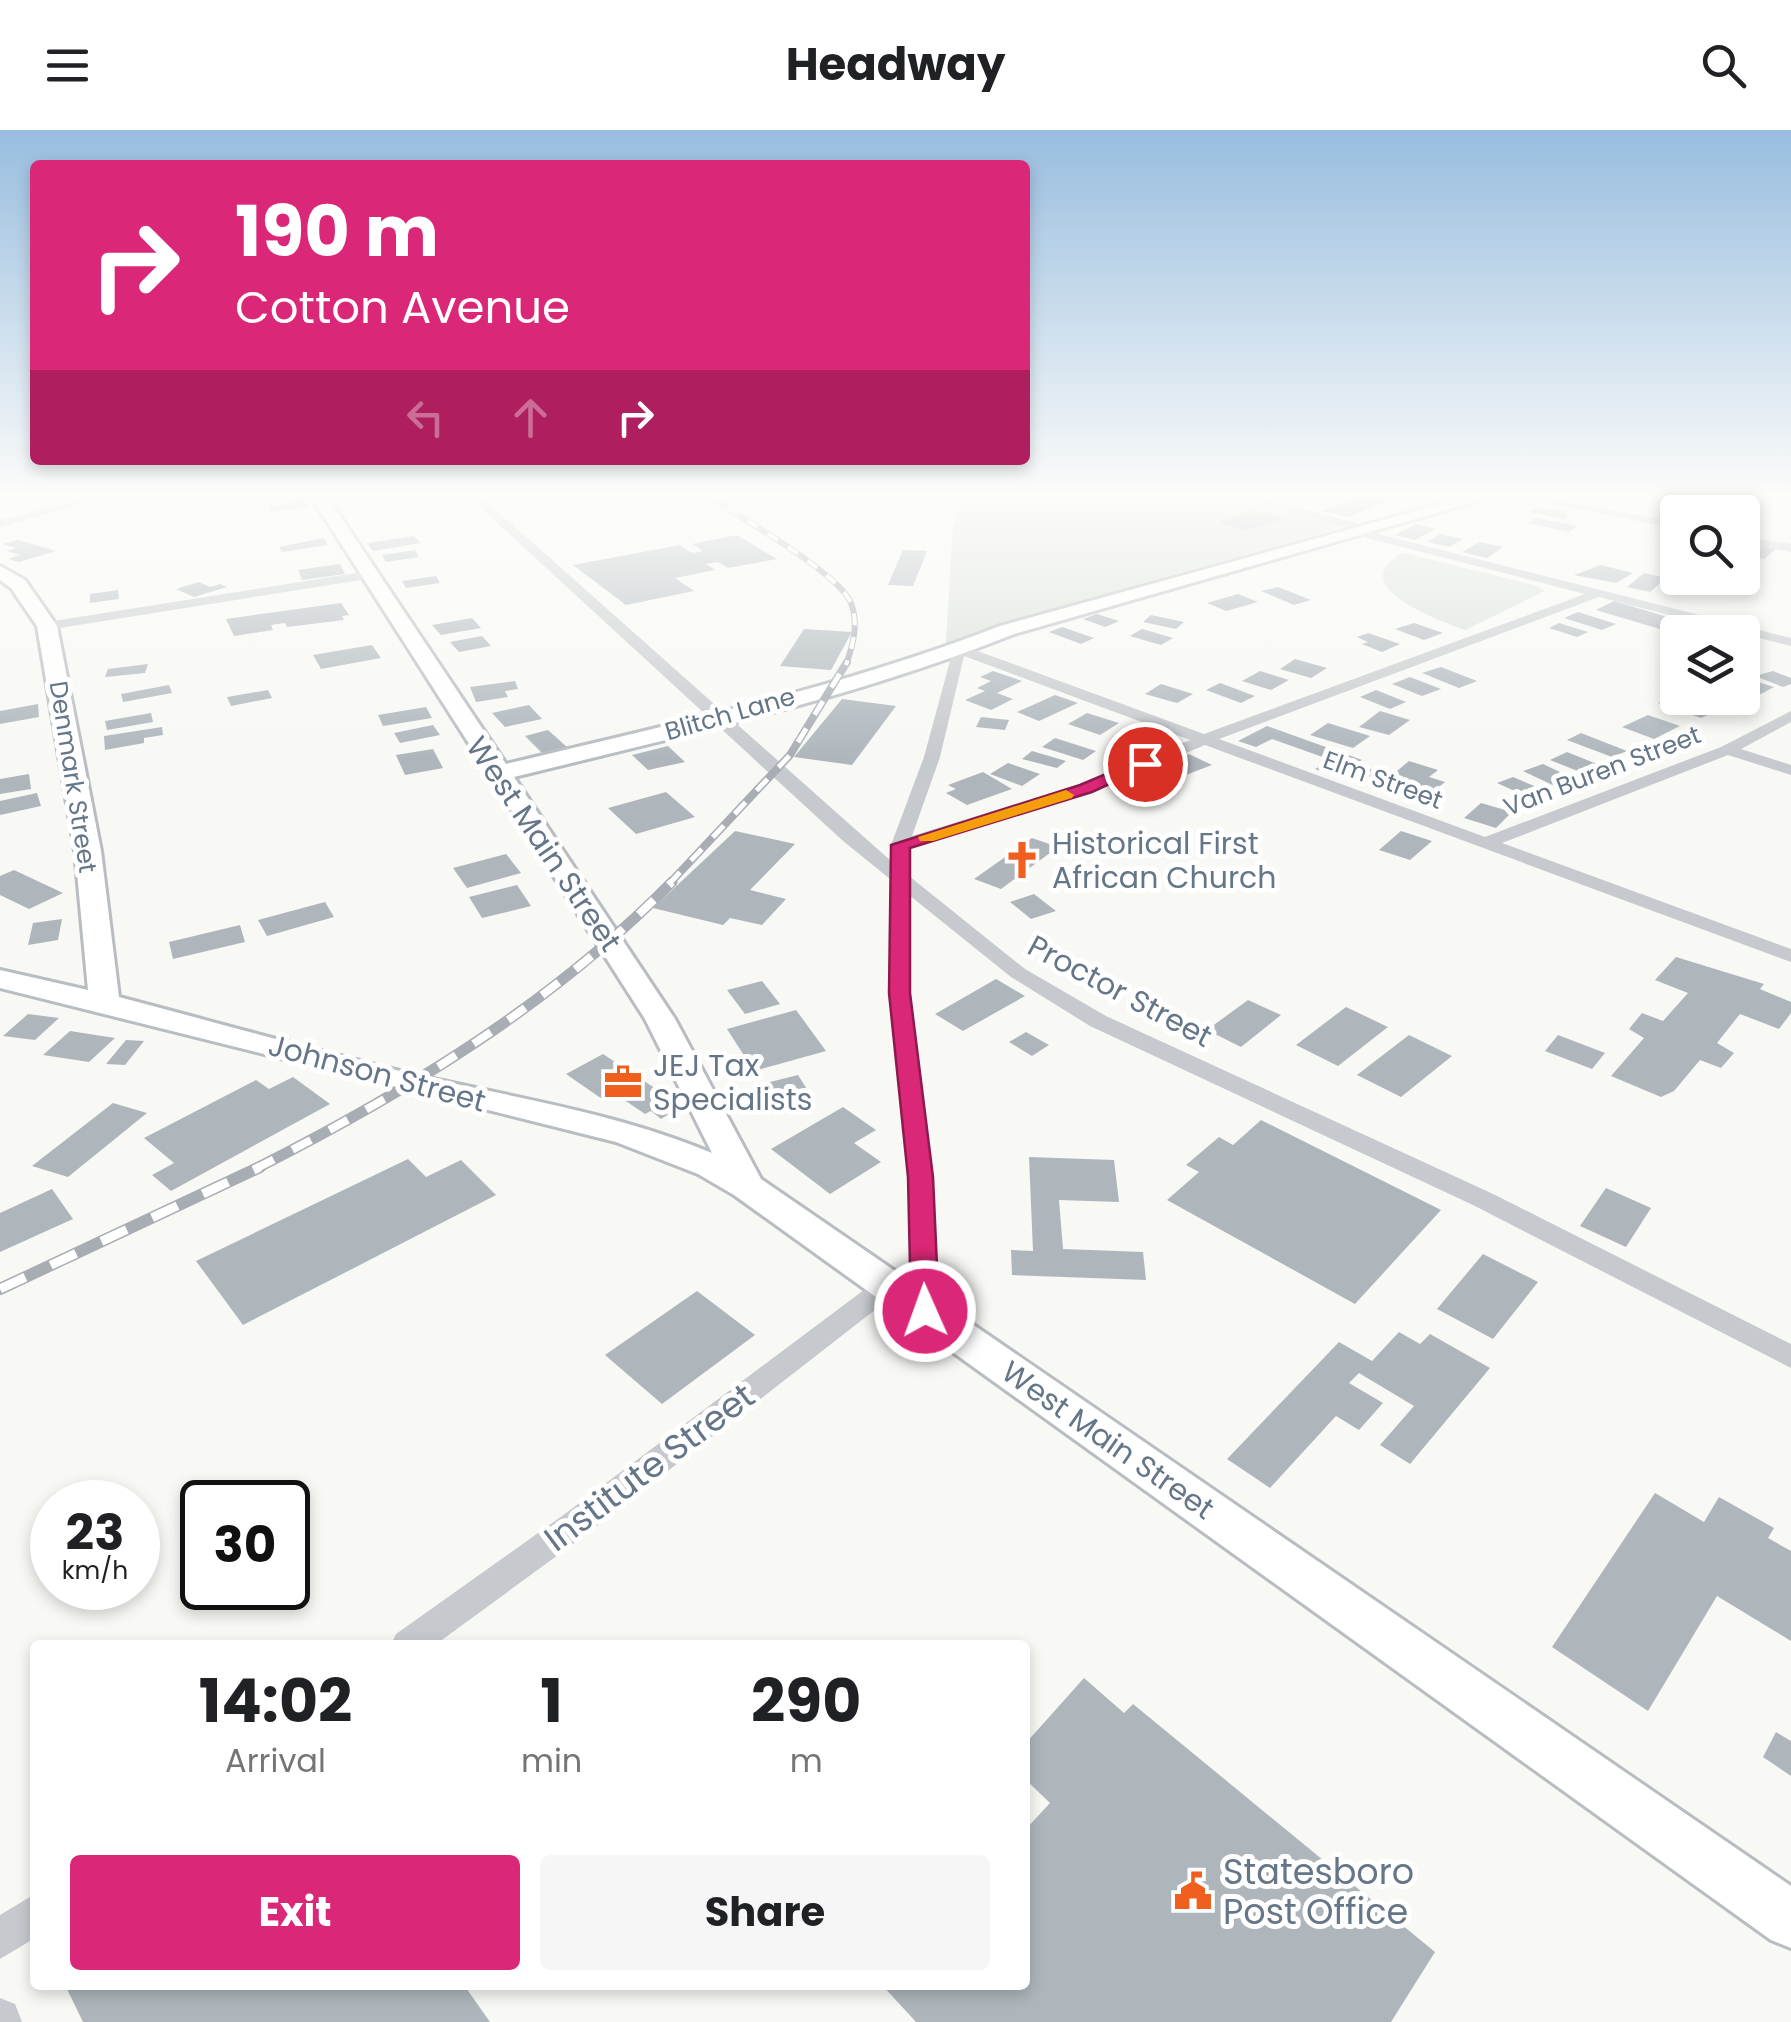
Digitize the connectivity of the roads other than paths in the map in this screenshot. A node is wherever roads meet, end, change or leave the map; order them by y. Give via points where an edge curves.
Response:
1 (17, 583) edge
2 (317, 583) edge
3 (374, 583) edge
4 (568, 583) edge
5 (1170, 583) edge
6 (1559, 583) edge
7 (1599, 594) junction
8 (47, 626) junction
9 (1791, 642) edge
10 (959, 649) junction
11 (1791, 716) edge
12 (717, 720) junction
13 (1204, 740) junction
14 (1727, 750) junction
15 (1791, 770) edge
16 (499, 773) junction
17 (1483, 844) junction
18 (900, 845) junction
19 (900, 879) junction
20 (1791, 956) edge
21 (0, 979) edge
22 (104, 1000) junction
23 (746, 1187) junction
24 (889, 1285) junction
25 (925, 1311) junction
26 (1791, 1357) edge
27 (415, 1640) edge
28 (30, 1918) edge
29 (1791, 1920) edge
30 (0, 1939) edge

1 - 8 street, Denmark Street
2 - 8 street
3 - 16 street, West Main Street
4 - 12 street, Proctor Street
5 - 10 street, Blitch Lane
6 - 7 street
7 - 9 street
7 - 13 street
8 - 22 street, Denmark Street via 88,851
10 - 12 street, Blitch Lane
10 - 13 street, Elm Street
10 - 18 street via 932,757
11 - 14 street, Van Buren Street
12 - 16 street, Blitch Lane
12 - 19 street, Proctor Street
13 - 17 street, Elm Street
13 - 18 street via 1086,788
14 - 15 street
14 - 17 street, Van Buren Street
16 - 23 street, West Main Street via 660,1020
17 - 20 street, Elm Street
18 - 19 street
19 - 25 street via 900,993 920,1177
19 - 26 street, Proctor Street via 1018,973 1098,1021 1482,1199
21 - 22 street, Johnson Street
22 - 23 street, Johnson Street via 654,1143 716,1166
23 - 24 street, West Main Street
24 - 25 street, West Main Street
24 - 27 street, Institute Street
25 - 29 street, West Main Street
28 - 30 street

